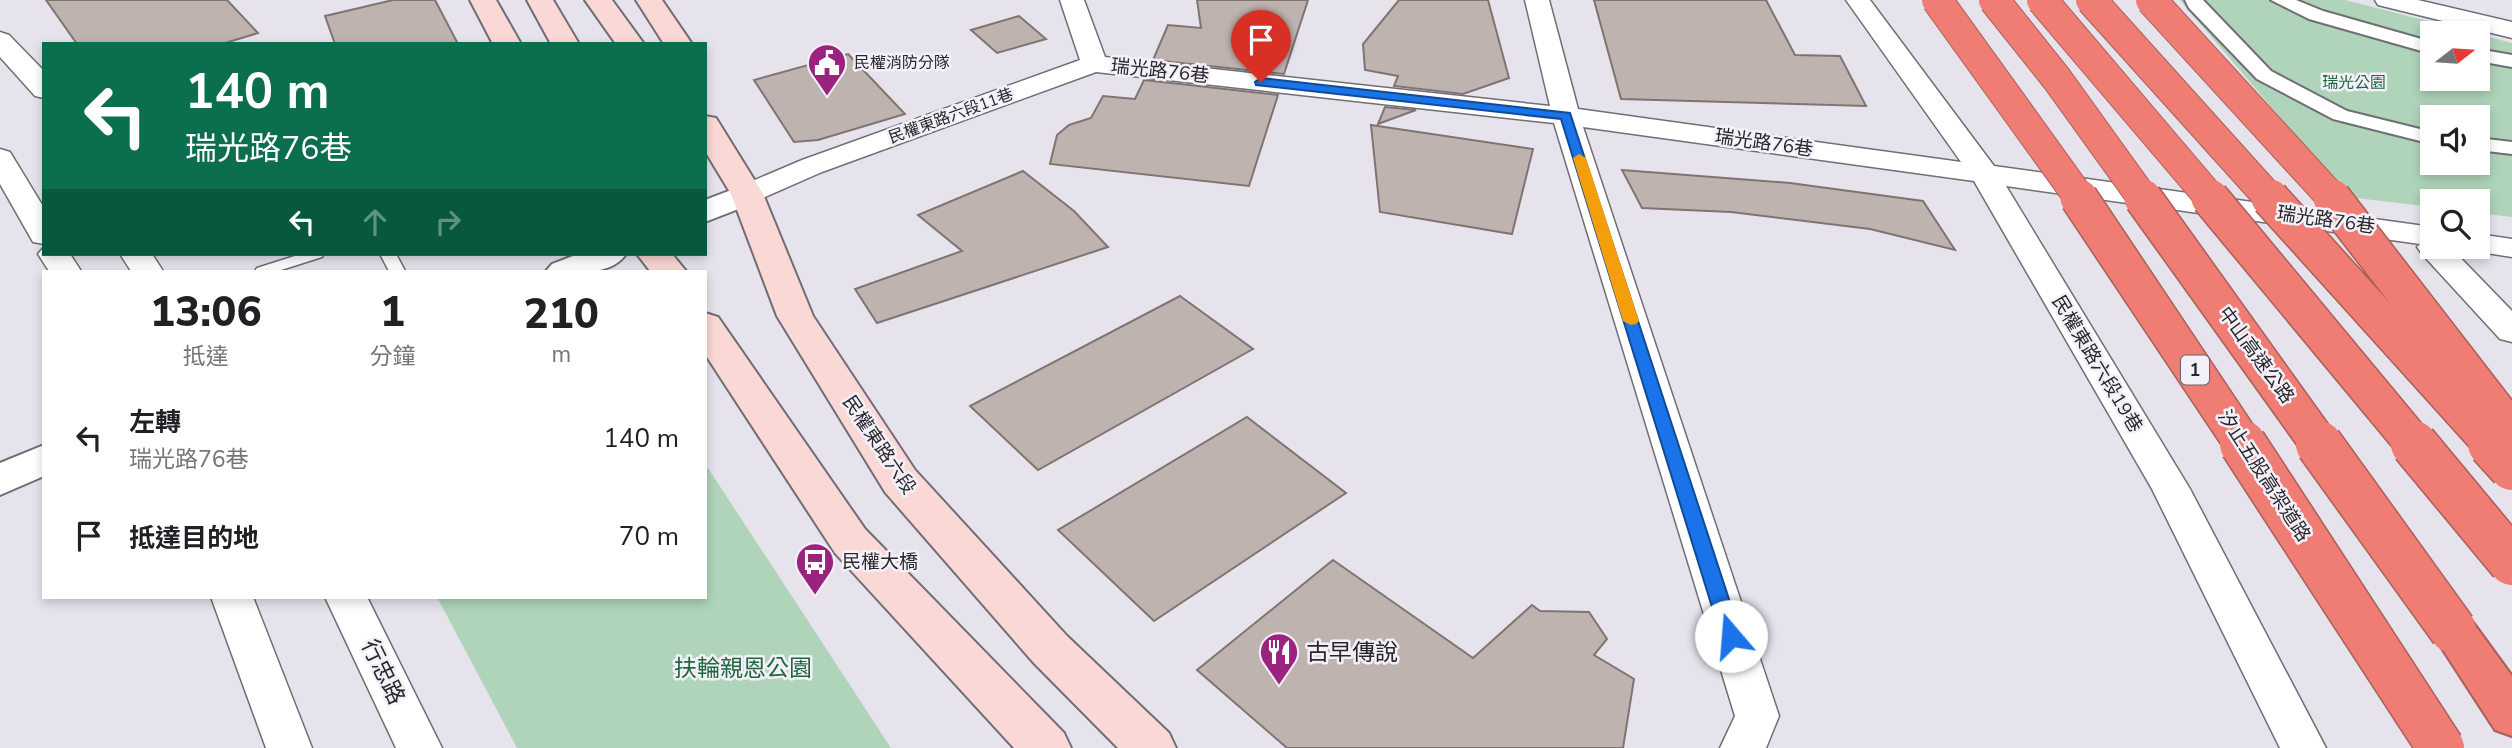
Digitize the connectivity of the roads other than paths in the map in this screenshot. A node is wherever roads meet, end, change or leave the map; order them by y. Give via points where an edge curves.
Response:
1 (483, 0) edge
2 (598, 0) edge
3 (649, 0) edge
4 (1072, 0) edge
5 (1537, 0) edge
6 (1858, 0) edge
7 (1937, 0) edge
8 (1994, 0) edge
9 (2042, 0) edge
10 (2091, 0) edge
11 (2151, 0) edge
12 (2194, 0) edge
13 (2280, 0) edge
14 (2387, 0) edge
15 (543, 5) edge
16 (2512, 30) edge
17 (506, 42) edge
18 (564, 42) edge
19 (629, 42) edge
20 (677, 42) edge
21 (2420, 45) edge
22 (3, 51) edge
23 (2490, 57) edge
24 (2512, 61) edge
25 (1094, 64) junction
26 (42, 87) edge
27 (1566, 116) junction
28 (707, 128) edge
29 (2420, 135) edge
30 (2490, 145) edge
31 (2512, 148) edge
32 (0, 158) edge
33 (1983, 172) junction
34 (747, 194) junction
35 (707, 211) edge
36 (42, 232) edge
37 (2420, 239) edge
38 (2490, 245) edge
39 (2512, 248) edge
40 (310, 256) edge
41 (604, 256) edge
42 (656, 256) edge
43 (2446, 259) edge
44 (266, 270) edge
45 (567, 270) edge
46 (667, 270) edge
47 (707, 328) edge
48 (2512, 331) edge
49 (2512, 431) edge
50 (42, 460) edge
51 (2512, 467) edge
52 (0, 480) edge
53 (2512, 562) edge
54 (233, 599) edge
55 (347, 599) edge
56 (2512, 715) edge
57 (289, 748) edge
58 (419, 748) edge
59 (1046, 748) edge
60 (1151, 748) edge
61 (1743, 748) edge
62 (2302, 748) edge
63 (2441, 748) edge

1 - 17 main road
2 - 19 main road
3 - 20 main road
4 - 25 street
5 - 27 street
6 - 33 street, 民權東路六段19巷
7 - 63 highway, 汐止五股高架道路 / 1, bridge via 2111,242
8 - 56 highway, 中山高速公路, bridge via 2057,79
9 - 53 highway, bridge
10 - 51 highway, bridge
11 - 49 highway, bridge via 2342,209
12 - 29 street via 2264,75 2340,115
13 - 21 street
14 - 16 street
15 - 18 main road
22 - 26 street
23 - 24 street
25 - 27 street, 瑞光路76巷
25 - 34 street, 民權東路六段11巷
27 - 33 street, 瑞光路76巷
27 - 61 street via 1756,716
28 - 34 main road, 民權東路六段
30 - 31 street
32 - 36 street
33 - 37 street, 瑞光路76巷
33 - 62 street, 民權東路六段19巷 via 2171,489
34 - 35 street
34 - 60 main road, 民權東路六段 via 795,316 900,481 1050,649
38 - 39 street
40 - 44 lane
41 - 45 street
42 - 46 main road
43 - 48 street
47 - 59 main road via 850,541
50 - 52 street
54 - 57 street
55 - 58 street, 行忠路

